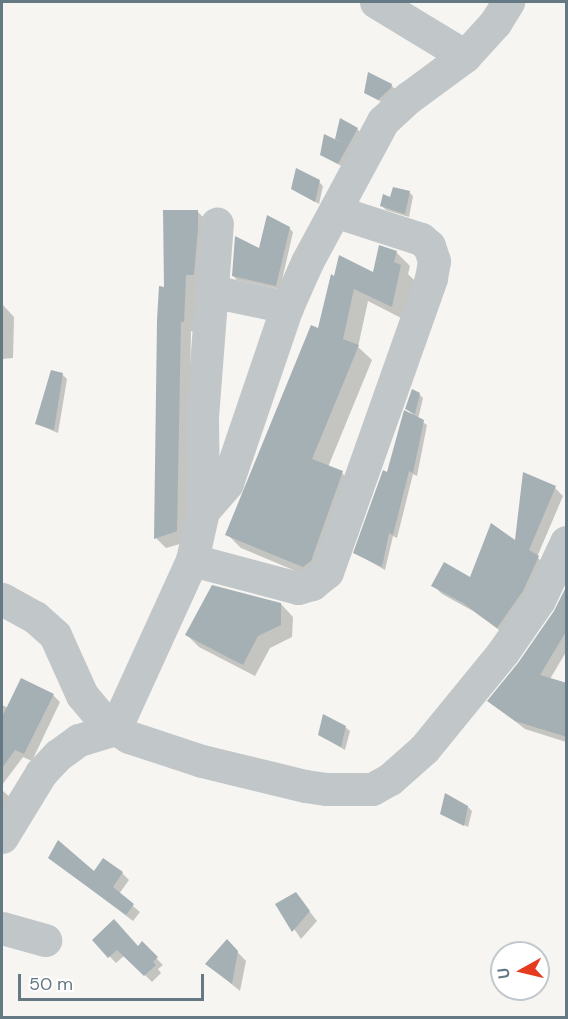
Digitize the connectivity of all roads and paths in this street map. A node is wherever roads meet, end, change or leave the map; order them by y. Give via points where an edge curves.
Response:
1 (376, 2) edge
2 (508, 2) edge
3 (465, 56) junction
4 (335, 211) junction
5 (217, 225) dead end
6 (212, 291) junction
7 (287, 307) junction
8 (203, 512) junction
9 (567, 542) edge
10 (192, 560) junction
11 (2, 599) edge
12 (115, 729) junction
13 (2, 837) edge
14 (2, 928) edge
15 (45, 940) dead end

1 - 3 street
2 - 3 street
3 - 4 street via 383,121
4 - 7 street
4 - 10 street via 421,239 429,246 434,261 327,572 312,584 298,588
5 - 6 street
6 - 7 street
6 - 8 street via 201,417
7 - 8 street via 227,483
8 - 10 street
9 - 12 street via 539,600 503,652 424,749 390,779 372,789 305,786 202,761
10 - 12 street
11 - 12 street via 35,616 55,635 82,695 102,720
12 - 13 street via 79,740 58,755 41,773
14 - 15 street

